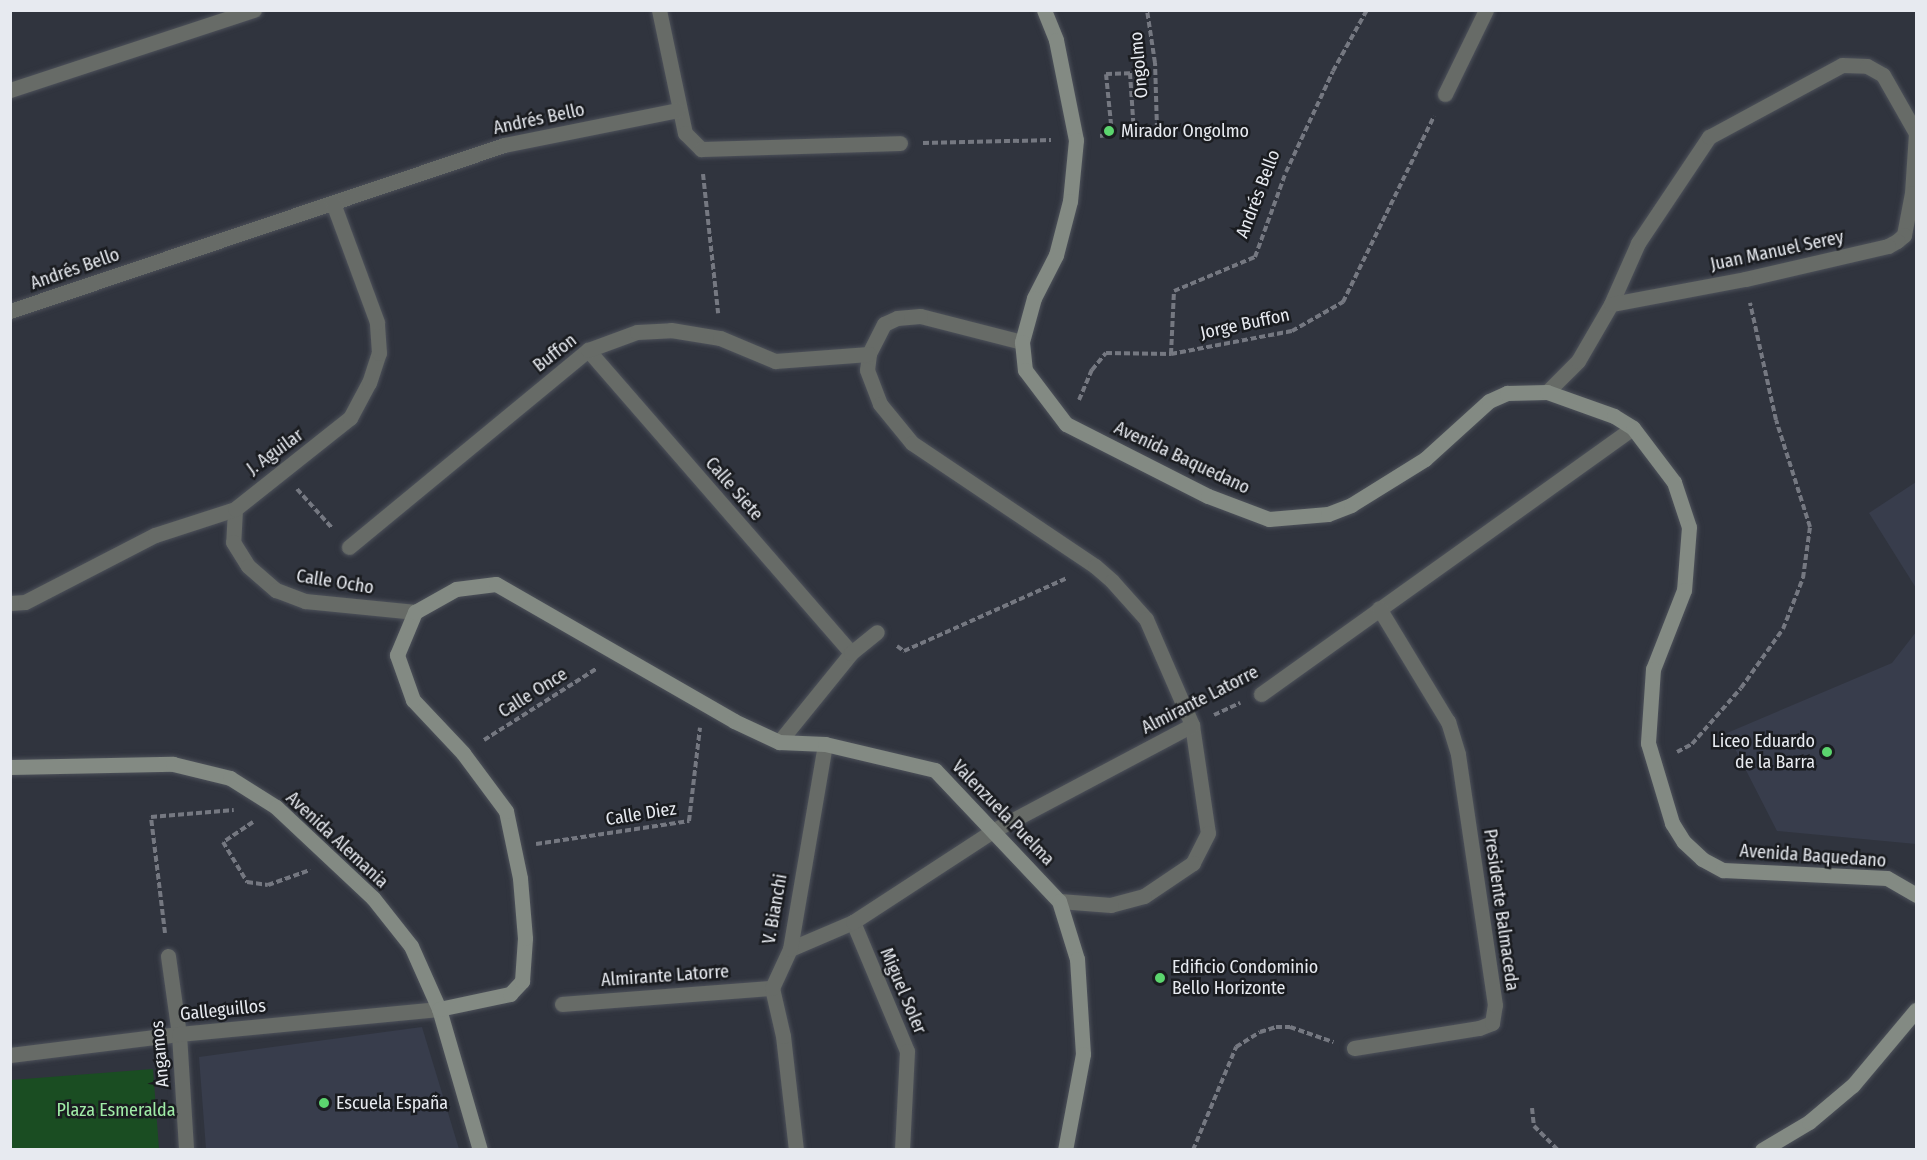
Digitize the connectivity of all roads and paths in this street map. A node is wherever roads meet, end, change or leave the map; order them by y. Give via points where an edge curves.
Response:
1 (659, 10) edge
2 (1044, 10) edge
3 (1147, 10) edge
4 (1367, 10) edge
5 (1486, 10) edge
6 (252, 11) edge
7 (10, 90) edge
8 (1445, 94) joint
9 (678, 110) junction
10 (1076, 140) junction
11 (900, 144) joint
12 (700, 149) junction
13 (1914, 189) edge
14 (333, 203) junction
15 (1745, 279) junction
16 (1611, 304) junction
17 (10, 311) edge
18 (720, 338) junction
19 (1022, 342) junction
20 (588, 350) junction
21 (869, 354) junction
22 (1171, 354) junction
23 (1547, 392) junction
24 (1066, 424) junction
25 (1633, 428) junction
26 (284, 474) junction
27 (235, 509) junction
28 (349, 547) joint
29 (1095, 566) junction
30 (10, 603) edge
31 (1379, 608) junction
32 (415, 612) junction
33 (876, 632) joint
34 (851, 653) junction
35 (617, 656) junction
36 (1261, 694) joint
37 (703, 701) junction
38 (1192, 725) junction
39 (780, 742) junction
40 (825, 744) junction
41 (463, 753) junction
42 (1652, 764) junction
43 (10, 767) edge
44 (276, 807) junction
45 (994, 830) junction
46 (514, 848) junction
47 (331, 856) junction
48 (1917, 895) edge
49 (1059, 901) junction
50 (853, 922) junction
51 (790, 949) junction
52 (168, 956) joint
53 (772, 988) junction
54 (562, 1004) dead end
55 (439, 1009) junction
56 (1917, 1011) edge
57 (179, 1034) junction
58 (1354, 1048) joint
59 (10, 1055) edge
60 (1532, 1108) dead end
61 (186, 1149) edge
62 (480, 1149) edge
63 (795, 1149) edge
64 (902, 1149) edge
65 (1065, 1149) edge
66 (1193, 1149) edge
67 (1558, 1149) edge
68 (1762, 1149) edge

1 - 9 street
2 - 10 street, Avenida Baquedano via 1056,40
3 - 10 path, Ongolmo via 1155,63 1157,129 1134,133 1130,73 1107,74 1112,134
4 - 22 path, Andrés Bello via 1333,71 1286,172 1255,257 1174,291
5 - 8 street
6 - 7 street
8 - 22 path, Jorge Buffon via 1343,302 1292,331
9 - 12 street via 685,133
9 - 14 street, Andrés Bello via 504,145
10 - 11 path
10 - 19 street, Avenida Baquedano via 1070,201 1056,255 1034,298
11 - 12 street
12 - 18 path
13 - 15 street, Juan Manuel Serey via 1904,235 1888,246
13 - 16 street, Juan Manuel Serey via 1916,133 1883,75 1866,66 1842,65 1709,137 1638,243
14 - 17 street, Andrés Bello
14 - 26 street, J. Aguilar via 377,322 379,353 369,383 350,418
15 - 16 street, Juan Manuel Serey
15 - 42 path via 1776,420 1810,527 1803,578 1783,629 1741,688 1692,744
16 - 23 street, Juan Manuel Serey via 1578,361
18 - 20 street, Buffon via 672,330 637,332
18 - 21 street, Buffon via 775,361
19 - 21 street via 920,316 897,318 884,324
19 - 24 street, Avenida Baquedano via 1025,370
20 - 28 street, Buffon
20 - 34 street, Calle Siete
21 - 29 street via 867,370 879,404 912,443
22 - 24 path, Jorge Buffon via 1106,353 1092,370
23 - 24 street, Avenida Baquedano via 1526,390 1489,401 1425,459 1372,494 1328,514 1299,518 1269,519 1208,496
23 - 25 street, Avenida Baquedano via 1574,398
25 - 31 street, Almirante Latorre
25 - 42 street, Avenida Baquedano via 1674,482 1689,527 1684,590 1653,669 1648,743
26 - 27 street, J. Aguilar via 249,495
26 - 28 path
27 - 30 street, J. Aguilar via 155,535 25,602
27 - 32 street, Calle Ocho via 233,542 248,566 276,590 305,601
29 - 33 path via 904,651
29 - 38 street via 1146,619
31 - 36 street, Almirante Latorre
31 - 58 street, Presidente Balmaceda via 1448,722 1458,754 1496,1005 1492,1023 1479,1028
32 - 35 street, Valenzuela Puelma via 456,589 496,584
32 - 41 street via 397,655 403,673 413,700
33 - 34 street
34 - 39 street
35 - 37 street, Valenzuela Puelma
35 - 41 path, Calle Once
36 - 38 path, Almirante Latorre
37 - 39 street, Valenzuela Puelma
37 - 46 path, Calle Diez via 689,821
38 - 45 street, Almirante Latorre
38 - 49 street via 1208,833 1193,862 1144,896 1111,905
39 - 40 street, Valenzuela Puelma
40 - 45 street, Valenzuela Puelma via 935,770
40 - 51 street, V. Bianchi
41 - 46 street via 506,811
42 - 48 street, Avenida Baquedano via 1672,823 1684,842 1702,859 1723,870 1887,878
43 - 44 street, Avenida Alemania via 173,764 230,778
44 - 47 street, Avenida Alemania
44 - 47 path via 223,842 247,882 268,885 306,873
44 - 52 path via 151,817
45 - 49 street, Valenzuela Puelma
45 - 50 street, Almirante Latorre
46 - 55 street via 525,938 522,981 510,994
47 - 55 street, Avenida Alemania via 373,898 411,946
49 - 65 street via 1077,959 1083,1054
50 - 51 street, Almirante Latorre
50 - 64 street, Miguel Soler via 907,1050
51 - 53 street, V. Bianchi
52 - 57 street, Angamos
53 - 54 street, Almirante Latorre
53 - 63 street via 783,1036
55 - 57 street, Galleguillos
55 - 62 street, Avenida Alemania
56 - 68 street via 1853,1085 1809,1122
57 - 59 street, Galleguillos
57 - 61 street, Angamos
58 - 66 path via 1290,1027 1260,1032 1236,1047
60 - 67 path via 1534,1126

